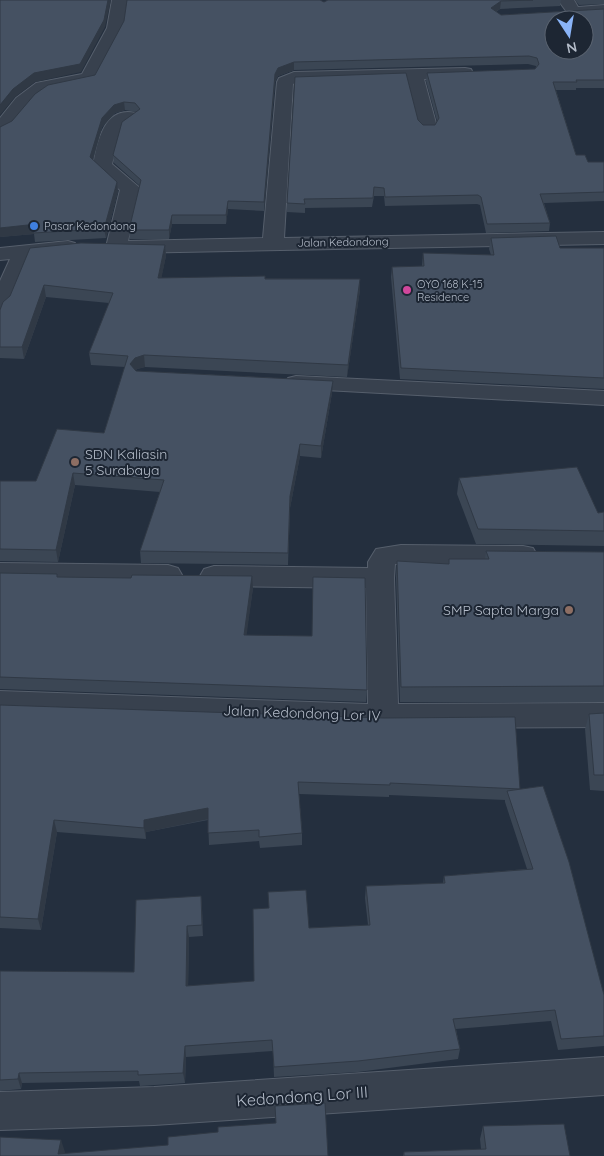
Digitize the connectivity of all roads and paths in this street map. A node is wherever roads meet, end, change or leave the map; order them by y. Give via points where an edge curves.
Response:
1 (120, 0) edge
2 (570, 6) edge
3 (604, 10) edge
4 (481, 72) edge
5 (414, 74) junction
6 (130, 117) edge
7 (428, 127) edge
8 (0, 130) edge
9 (604, 238) edge
10 (273, 244) junction
11 (97, 246) junction
12 (24, 250) junction
13 (0, 254) edge
14 (0, 306) edge
15 (274, 382) edge
16 (604, 398) edge
17 (546, 556) edge
18 (0, 573) edge
19 (380, 578) junction
20 (0, 702) edge
21 (604, 715) edge
22 (383, 716) junction
23 (604, 1076) edge
24 (0, 1112) edge

1 - 8 street via 115,28 88,78 42,87 22,102
2 - 3 street
4 - 5 street
5 - 7 street
5 - 10 street via 294,77 285,82
6 - 11 street via 120,118 114,125 102,166 130,188
9 - 10 street, Jalan Kedondong
10 - 11 street, Jalan Kedondong via 173,248
11 - 12 street, Jalan Kedondong
12 - 13 street, Jalan Kedondong
12 - 14 street
15 - 16 street
17 - 19 street via 401,554 386,556
18 - 19 street
19 - 22 street
20 - 22 street, Jalan Kedondong Lor IV
21 - 22 street, Jalan Kedondong Lor IV
23 - 24 street, Kedondong Lor III via 154,1106

